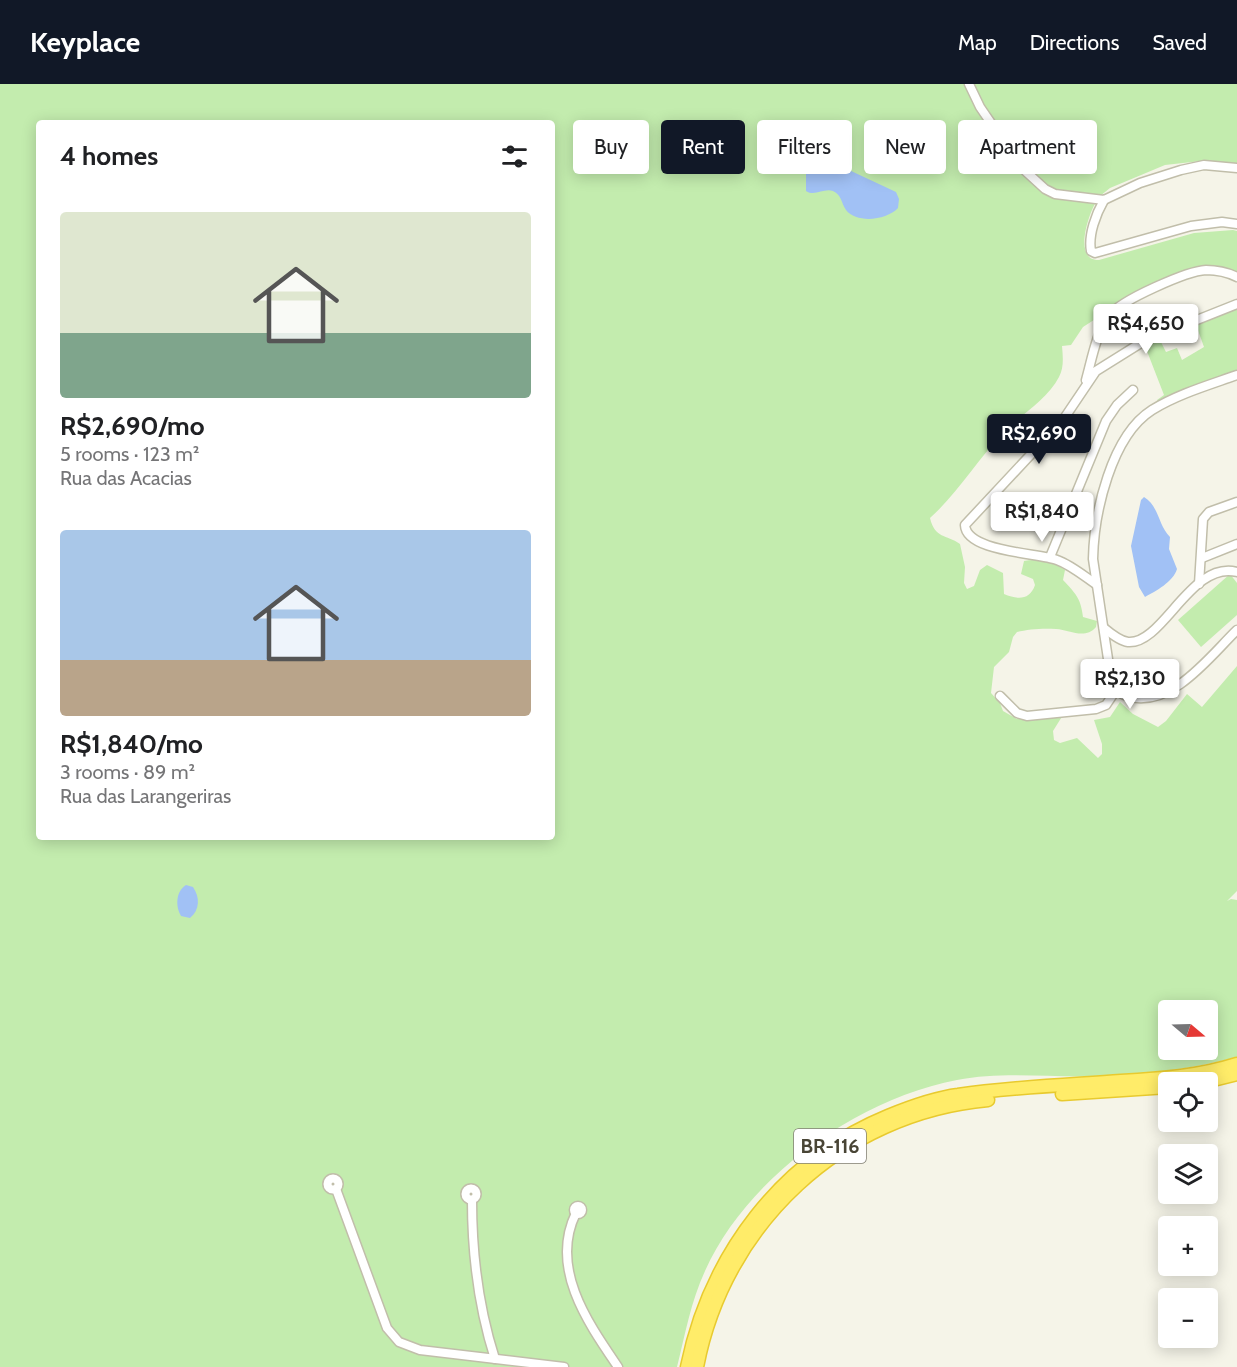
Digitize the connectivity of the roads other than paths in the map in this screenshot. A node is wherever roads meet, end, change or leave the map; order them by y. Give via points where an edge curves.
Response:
1 (969, 84) edge
2 (1237, 168) edge
3 (1104, 200) junction
4 (1237, 224) edge
5 (1237, 277) edge
6 (1237, 304) edge
7 (1237, 375) edge
8 (1083, 390) junction
9 (1133, 390) dead end
10 (1237, 502) edge
11 (1237, 544) edge
12 (1050, 557) junction
13 (1202, 558) junction
14 (1237, 570) edge
15 (1199, 584) junction
16 (1097, 585) junction
17 (1104, 628) junction
18 (1237, 630) edge
19 (1116, 690) junction
20 (1000, 696) dead end
21 (1237, 1064) edge
22 (1237, 1074) edge
23 (1218, 1079) edge
24 (1137, 1085) junction
25 (1158, 1086) edge
26 (1090, 1088) junction
27 (336, 1189) dead end
28 (472, 1200) dead end
29 (576, 1213) dead end
30 (495, 1359) junction
31 (564, 1367) edge
32 (618, 1367) edge
33 (687, 1367) edge
34 (697, 1367) edge

1 - 3 street via 980,107 1034,180 1056,194
2 - 3 street via 1204,165 1181,170
3 - 4 street via 1091,235 1090,247 1095,253 1191,226
5 - 8 street via 1212,270 1189,274 1114,309 1100,334
6 - 8 street via 1163,333 1114,358 1096,371
7 - 16 street via 1152,410 1126,436 1096,524 1093,559
8 - 12 street via 1063,420 964,528 994,548
9 - 12 street via 1106,421
10 - 13 street via 1205,515
11 - 13 street
12 - 16 street
13 - 15 street
14 - 15 street via 1215,574
15 - 17 street via 1154,631 1140,640 1128,642
16 - 17 street
17 - 19 street
18 - 19 street via 1168,693 1138,698
19 - 20 street via 1102,707 1032,717 1017,713
21 - 24 highway, BR-116
22 - 23 highway
24 - 25 highway, BR-116
24 - 26 highway, BR-116
26 - 33 highway, BR-116 via 956,1095 930,1101 875,1121 817,1155 766,1203 735,1245 709,1293
26 - 34 highway, BR-116 via 980,1100 930,1110 873,1132 826,1160 779,1203 744,1246 714,1306
27 - 30 street via 387,1328 395,1338 412,1348
28 - 30 street via 476,1285
29 - 32 street via 568,1242 575,1294 584,1316
30 - 31 street

